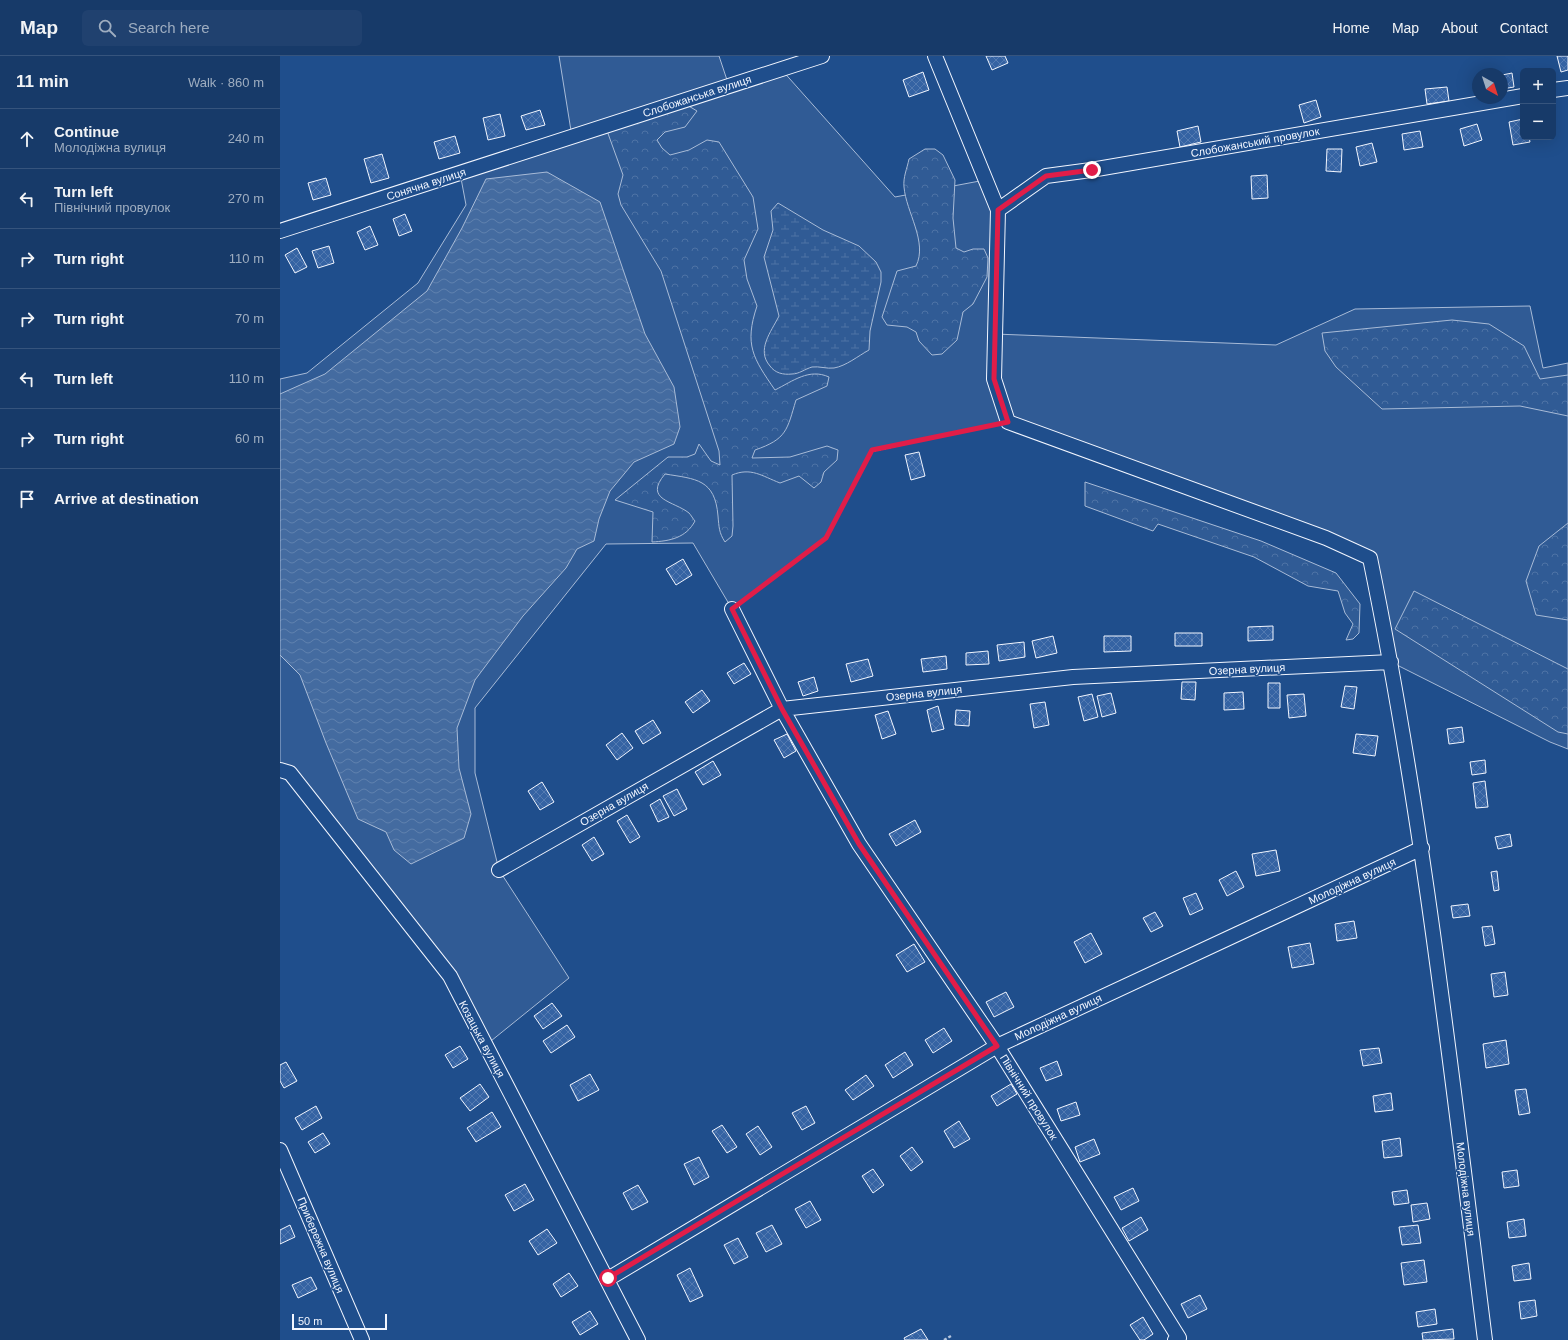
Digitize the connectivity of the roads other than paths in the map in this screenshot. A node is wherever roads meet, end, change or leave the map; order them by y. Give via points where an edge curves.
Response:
1 (822, 56) edge
2 (935, 56) edge
3 (1568, 88) edge
4 (1556, 90) edge
5 (1520, 97) edge
6 (572, 137) joint
7 (998, 210) junction
8 (280, 231) edge
9 (732, 609) road end
10 (1391, 662) junction
11 (782, 709) junction
12 (280, 770) edge
13 (1422, 848) junction
14 (499, 870) dead end
15 (997, 1046) junction
16 (280, 1150) edge
17 (608, 1278) junction
18 (1177, 1339) edge
19 (362, 1340) edge
20 (638, 1340) edge
21 (1485, 1340) edge

1 - 6 street, Слобожанська вулиця
2 - 7 street
3 - 4 street
5 - 7 street, Слобожанський провулок via 1046,176
6 - 8 street, Сонячна вулиця
7 - 10 street, Молодіжна вулиця via 994,379 1008,422 1326,538 1370,558
9 - 11 street, Північний провулок
10 - 11 street, Озерна вулиця via 1073,677
10 - 13 street, Молодіжна вулиця
11 - 14 street, Озерна вулиця
11 - 15 street, Північний провулок via 859,844
12 - 17 street, Козацька вулиця via 290,773 450,976
13 - 15 street, Молодіжна вулиця
13 - 21 street, Молодіжна вулиця
15 - 17 street, Молодіжна вулиця
15 - 18 street, Північний провулок
16 - 19 street, Прибережна вулиця
17 - 20 street, Козацька вулиця

